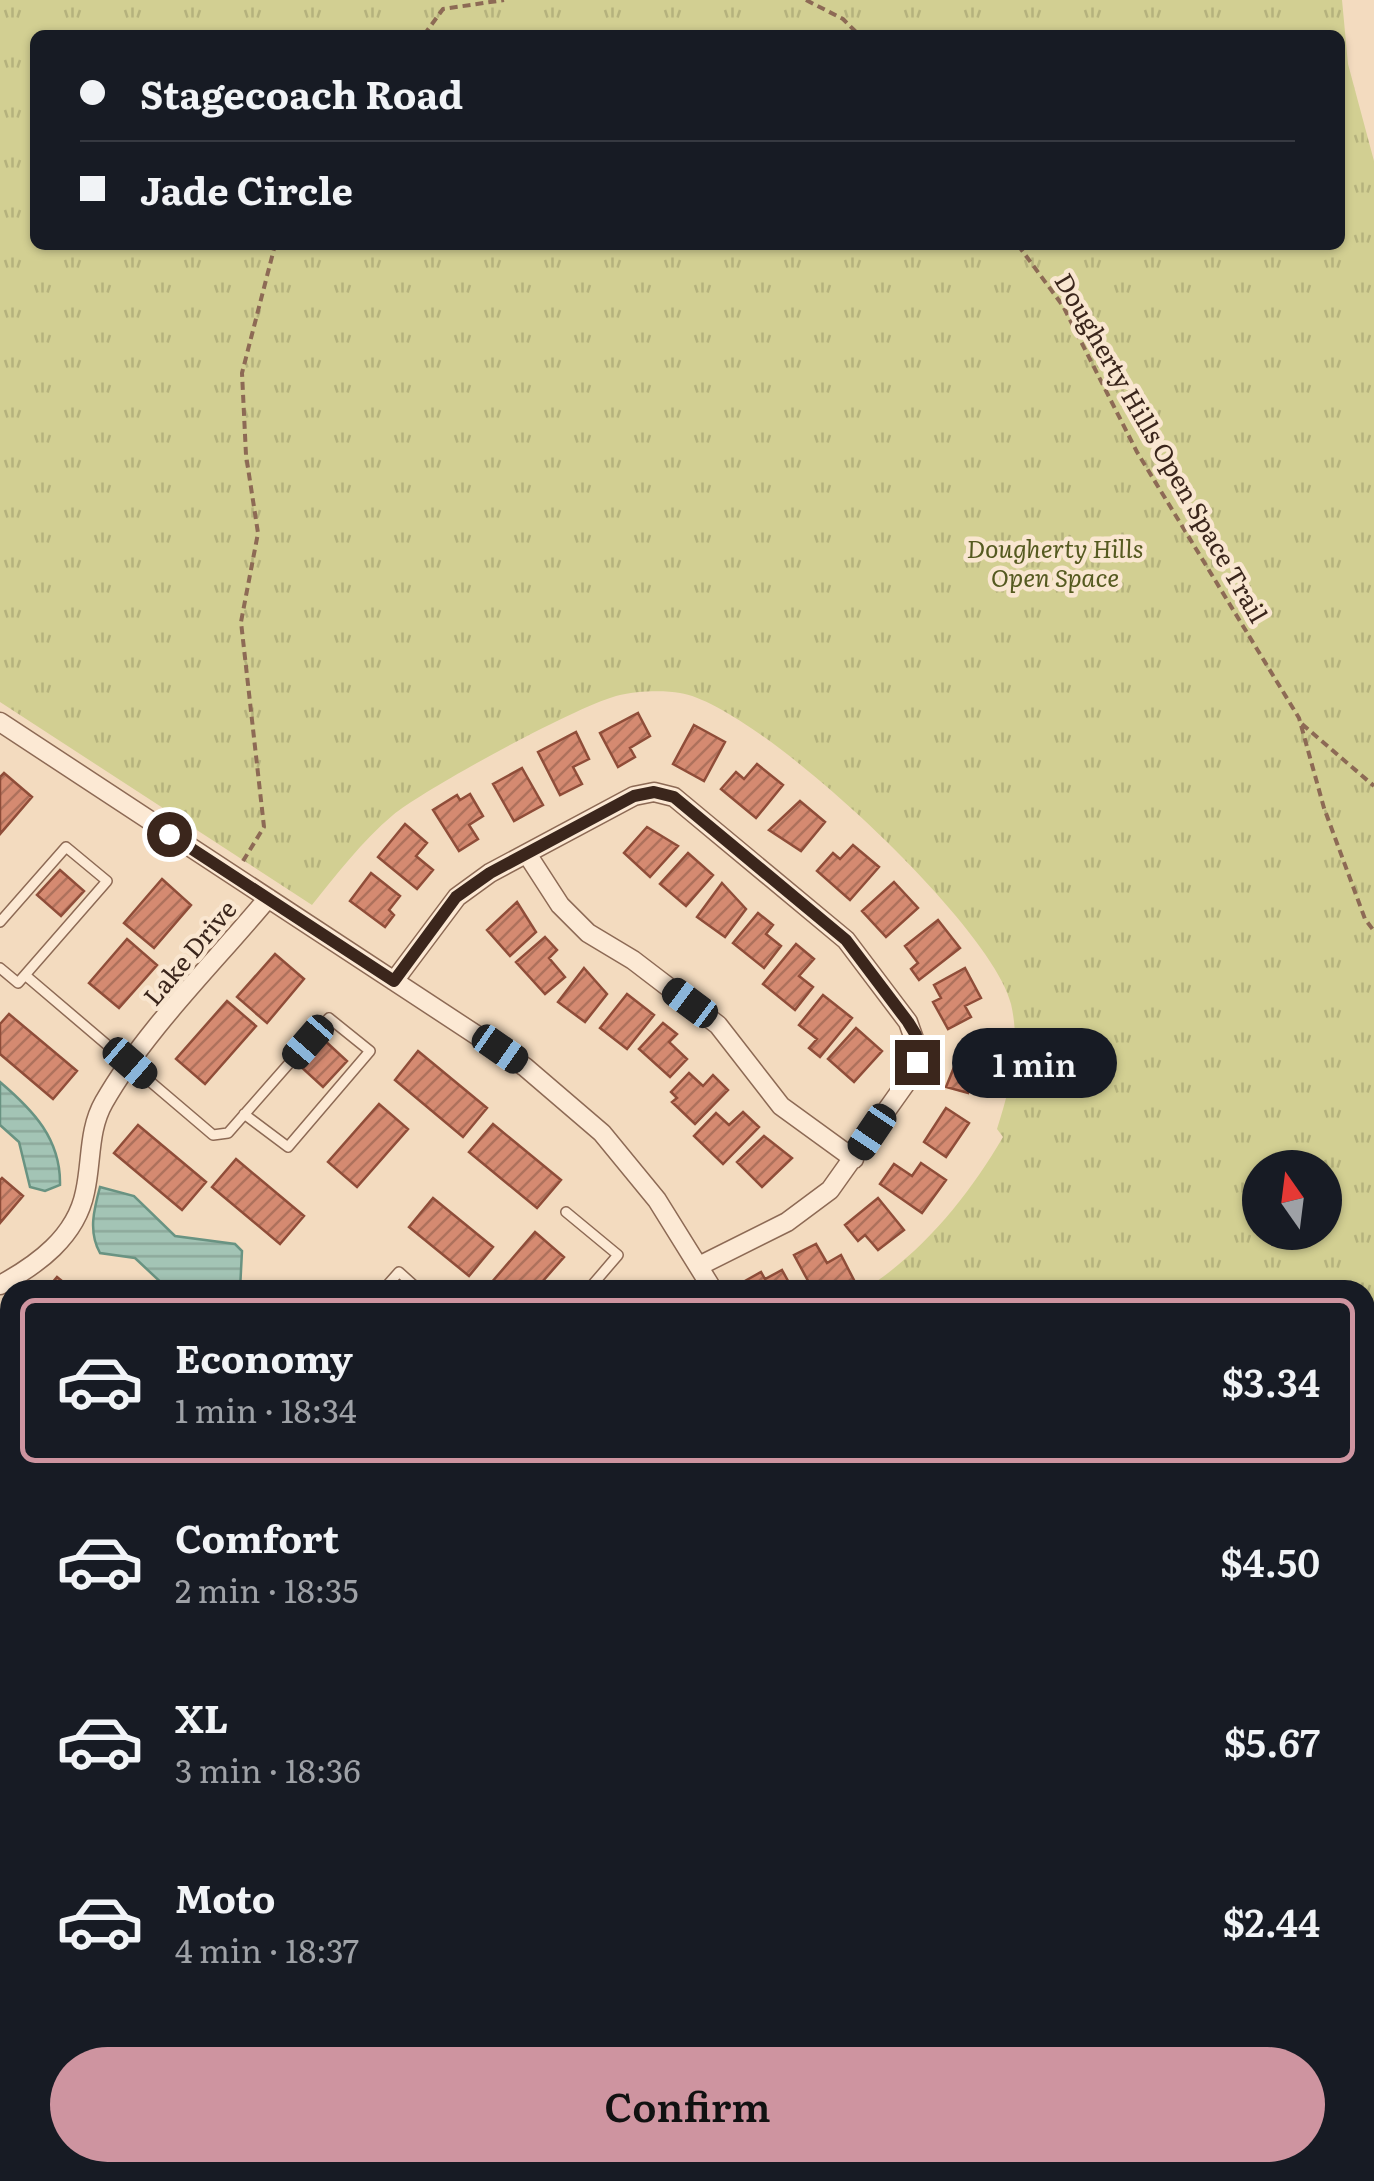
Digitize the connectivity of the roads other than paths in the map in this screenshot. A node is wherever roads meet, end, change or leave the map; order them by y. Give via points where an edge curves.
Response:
1 (0, 722) edge
2 (527, 854) junction
3 (268, 898) junction
4 (0, 922) edge
5 (0, 968) edge
6 (25, 974) junction
7 (394, 981) junction
8 (130, 1063) junction
9 (244, 1114) junction
10 (854, 1159) junction
11 (566, 1212) dead end
12 (699, 1266) junction
13 (9, 1280) edge
14 (597, 1280) edge
15 (707, 1280) edge

1 - 3 street
2 - 7 street via 456,897
2 - 10 street via 560,905 588,933 718,1024 781,1106
2 - 10 street via 634,796 674,797 846,940 908,1022 918,1050 910,1076
3 - 7 street
3 - 8 street, Lake Drive
4 - 6 lane via 66,847 107,881
5 - 6 lane via 18,983
6 - 8 lane
7 - 12 street via 525,1067 602,1133
8 - 9 lane via 213,1134 228,1133
8 - 13 street, Lake Drive via 102,1105 89,1145 85,1195 62,1240 39,1264
9 - 9 lane via 328,1018 370,1051 288,1147
10 - 12 street via 810,1208
11 - 14 lane via 618,1255
12 - 15 street

